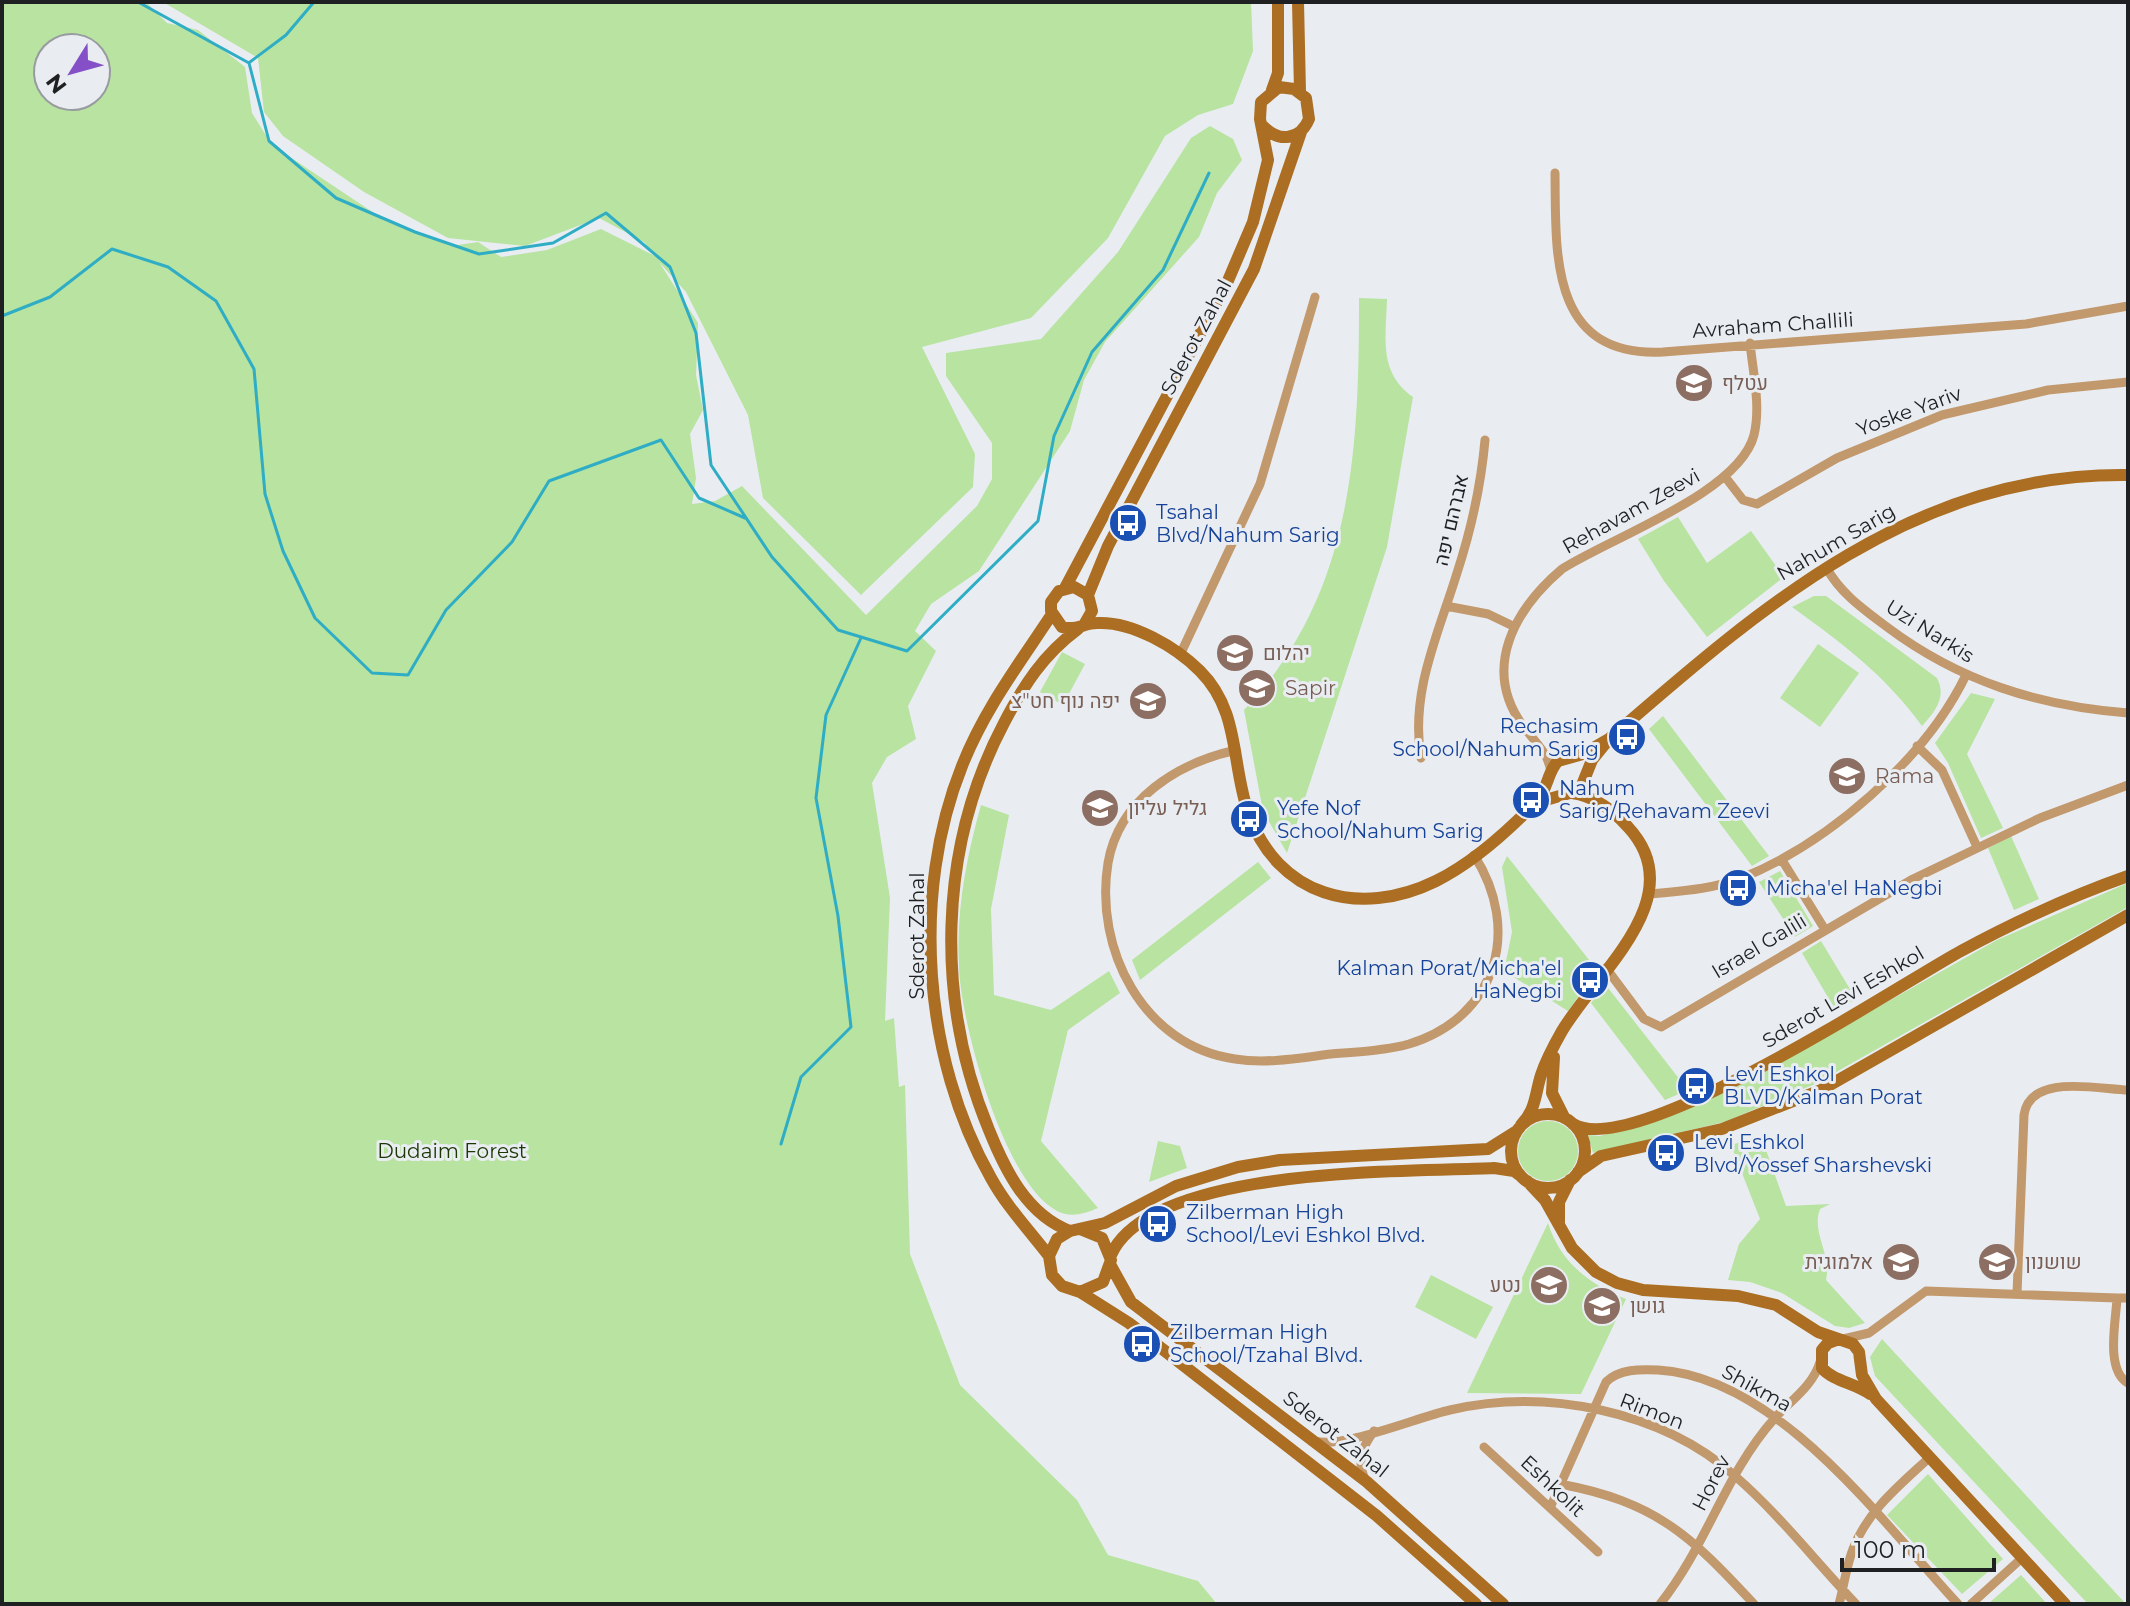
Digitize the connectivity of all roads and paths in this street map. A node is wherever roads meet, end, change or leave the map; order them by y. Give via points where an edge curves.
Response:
1 (1278, 2) edge
2 (1298, 2) edge
3 (1272, 90) junction
4 (1300, 92) junction
5 (1263, 126) junction
6 (1301, 132) junction
7 (1555, 173) dead end
8 (1315, 297) dead end
9 (2128, 306) edge
10 (1750, 343) junction
11 (2128, 382) edge
12 (1485, 440) dead end
13 (2128, 475) edge
14 (1726, 478) junction
15 (1826, 567) junction
16 (1065, 588) junction
17 (1089, 597) junction
18 (1446, 606) junction
19 (1052, 614) junction
20 (1083, 626) junction
21 (1513, 626) junction
22 (1129, 629) junction
23 (1180, 655) junction
24 (1966, 675) junction
25 (2128, 713) edge
26 (1609, 739) junction
27 (1537, 742) junction
28 (1917, 746) junction
29 (1236, 750) junction
30 (1569, 757) junction
31 (1421, 758) dead end
32 (1587, 773) junction
33 (1551, 775) junction
34 (2128, 785) edge
35 (1569, 793) junction
36 (1536, 803) junction
37 (1608, 809) junction
38 (1977, 847) junction
39 (1474, 855) junction
40 (1782, 860) junction
41 (2128, 876) edge
42 (1651, 894) junction
43 (2128, 915) edge
44 (1824, 928) junction
45 (1606, 968) junction
46 (1564, 1027) junction
47 (2128, 1090) edge
48 (1569, 1120) junction
49 (1518, 1129) junction
50 (1574, 1176) junction
51 (1525, 1179) junction
52 (1561, 1229) junction
53 (1075, 1230) junction
54 (1049, 1256) junction
55 (1111, 1260) junction
56 (1080, 1292) junction
57 (2017, 1294) junction
58 (2117, 1298) junction
59 (2128, 1298) edge
60 (1805, 1324) junction
61 (1871, 1331) junction
62 (1841, 1339) junction
63 (1859, 1358) junction
64 (1820, 1360) junction
65 (1837, 1378) junction
66 (2128, 1383) edge
67 (1806, 1387) junction
68 (1876, 1399) junction
69 (1591, 1408) junction
70 (1776, 1416) junction
71 (1374, 1431) junction
72 (1312, 1440) junction
73 (1484, 1447) dead end
74 (1930, 1457) junction
75 (1734, 1474) junction
76 (1560, 1484) junction
77 (1371, 1485) junction
78 (1550, 1508) junction
79 (1873, 1512) junction
80 (1699, 1545) junction
81 (1598, 1552) dead end
82 (2022, 1558) junction
83 (1842, 1590) junction
84 (1476, 1604) edge
85 (1503, 1604) edge
86 (1660, 1604) edge
87 (1754, 1604) edge
88 (1839, 1604) edge
89 (1856, 1604) edge
90 (1958, 1604) edge
91 (1971, 1604) edge
92 (2065, 1604) edge

1 - 3 street via 1279,65
2 - 4 street
3 - 4 street
3 - 5 street via 1259,110
4 - 6 street via 1310,112
5 - 6 street via 1285,138
5 - 16 street, Sderot Zahal via 1266,174 1237,262
6 - 17 street, Sderot Zahal via 1254,269 1108,546
7 - 10 street, Avraham Challili via 1561,283 1575,313 1592,331 1613,345 1645,353
8 - 23 street via 1260,484
9 - 10 street, Avraham Challili via 2012,325
10 - 14 street, Rehavam Zeevi via 1755,428 1744,459
11 - 14 street, Yoske Yariv via 2048,390 1942,415 1837,458 1757,504 1743,500
12 - 18 street, אברהם יפה via 1473,513
13 - 15 street, Nahum Sarig via 2046,482 1975,498 1910,522
14 - 21 street, Rehavam Zeevi via 1562,569
15 - 24 street, Uzi Narkis via 1860,608
15 - 26 street, Nahum Sarig via 1739,628
16 - 17 street via 1077,588
16 - 19 street via 1052,599
17 - 20 street via 1092,614
17 - 22 street via 1103,614
18 - 21 street via 1488,614
18 - 31 street, אברהם יפה via 1420,697
19 - 20 street via 1062,627
19 - 54 street, Sderot Zahal via 1001,689 961,768 937,854 933,942 938,1021 961,1111 991,1178
20 - 22 street via 1107,623
20 - 53 street, Sderot Zahal via 1030,674 984,763 960,837 952,929 960,1034 978,1105 1021,1191 1042,1217
21 - 27 street, Rehavam Zeevi via 1506,646 1505,686 1522,725
22 - 23 street
23 - 29 street via 1220,698
24 - 25 street, Uzi Narkis via 2037,700
24 - 28 street
26 - 30 street, Nahum Sarig
26 - 32 street, Nahum Sarig
27 - 30 street, Rehavam Zeevi
27 - 33 street, Rehavam Zeevi
28 - 38 street via 1940,767
28 - 40 street via 1854,808
29 - 39 street via 1242,793 1260,839 1286,872 1313,889 1344,897 1392,896 1435,881
29 - 39 street via 1204,757 1153,788 1119,830 1105,883 1112,944 1133,993 1155,1020 1199,1050 1256,1061 1375,1050 1436,1033 1459,1017 1490,974 1499,938 1497,901
30 - 32 street via 1581,762
30 - 33 street via 1556,763
32 - 35 street via 1582,788
32 - 37 street
33 - 35 street via 1557,788
33 - 36 street
34 - 38 street, Israel Galili
35 - 36 street
35 - 37 street
36 - 39 street
37 - 42 street via 1644,850 1652,873
38 - 44 street, Israel Galili
40 - 42 street via 1739,879
40 - 44 street
41 - 48 street, Sderot Levi Eshkol via 1990,936 1709,1093 1607,1130 1590,1131
42 - 45 street via 1637,925
43 - 50 street via 1821,1090 1695,1137 1601,1156
44 - 45 street, Israel Galili via 1661,1027 1644,1019
45 - 46 street
46 - 48 street via 1550,1084 1554,1102
46 - 49 street via 1543,1071 1533,1109
47 - 57 street via 2051,1088 2029,1099 2024,1115
48 - 49 street via 1542,1114
48 - 50 street via 1584,1144
49 - 51 street via 1512,1157
49 - 53 street via 1488,1149 1300,1158 1238,1167 1176,1186 1105,1223
50 - 51 street via 1549,1188
50 - 52 street via 1559,1202
51 - 52 street
51 - 55 street via 1494,1168 1251,1184 1183,1203 1139,1223 1121,1236
52 - 60 street via 1587,1265 1617,1283 1659,1292 1750,1298 1776,1305
53 - 54 street via 1057,1239
53 - 55 street via 1102,1238
54 - 56 street via 1055,1279
55 - 56 street via 1099,1286
55 - 72 street, Sderot Zahal via 1116,1281 1131,1302
56 - 84 street, Sderot Zahal via 1129,1323 1377,1516
57 - 58 street
57 - 61 street via 1924,1292
58 - 59 street
58 - 66 street via 2115,1365
60 - 62 street
60 - 64 street
61 - 62 street
61 - 63 street
62 - 63 street via 1853,1344
62 - 64 street via 1825,1345
63 - 65 street via 1854,1372
63 - 68 street
64 - 65 street via 1824,1371
64 - 67 street, Horev
65 - 67 street, Horev
65 - 68 street
67 - 70 street, Horev
68 - 74 street
69 - 70 street, Shikma via 1612,1376 1654,1370 1703,1379
69 - 71 street, Rimon via 1496,1404 1438,1412
69 - 75 street, Rimon via 1672,1436
69 - 76 street, Shikma
70 - 75 street, Horev
70 - 79 street, Shikma via 1799,1433
71 - 72 street, Rimon via 1341,1442
71 - 77 street via 1360,1460
72 - 77 street, Sderot Zahal
73 - 78 street, Eshkolit
74 - 79 street
74 - 82 street
75 - 80 street, Horev
75 - 83 street, Rimon
76 - 78 street, Shikma
76 - 80 street via 1646,1511
77 - 85 street, Sderot Zahal
78 - 81 street, Eshkolit
79 - 83 street via 1856,1541
79 - 90 street, Shikma
80 - 86 street, Horev
80 - 87 street
82 - 91 street
82 - 92 street
83 - 88 street
83 - 89 street, Rimon

